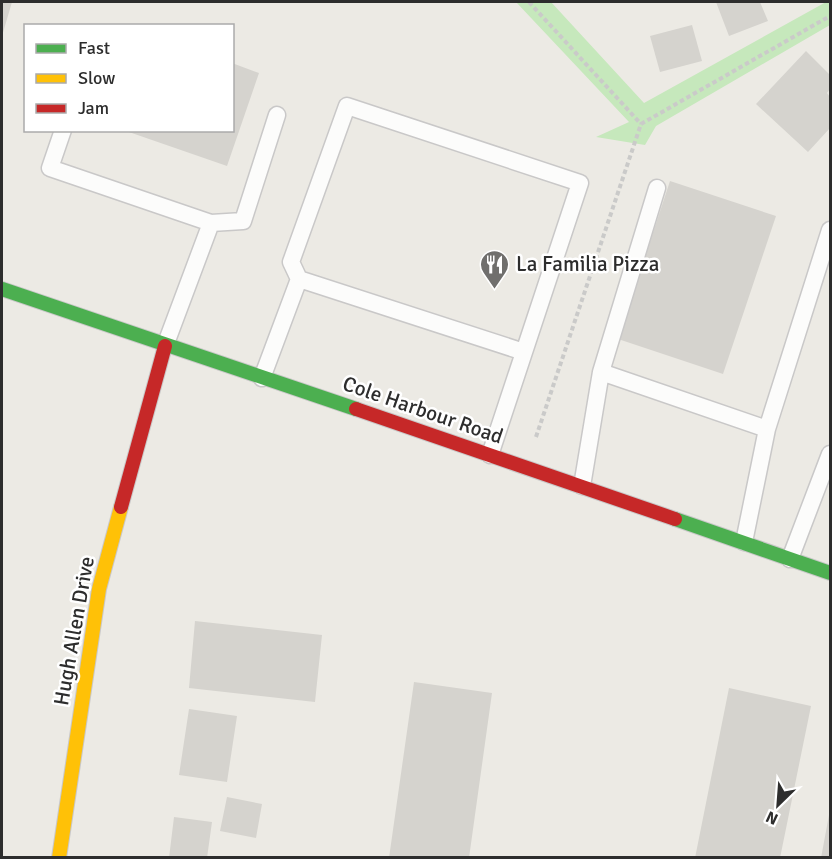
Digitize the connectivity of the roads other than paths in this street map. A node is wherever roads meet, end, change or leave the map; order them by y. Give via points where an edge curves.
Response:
1 (277, 115) dead end
2 (62, 132) edge
3 (657, 188) dead end
4 (211, 223) junction
5 (831, 230) edge
6 (299, 279) junction
7 (2, 289) edge
8 (165, 345) junction
9 (524, 352) junction
10 (601, 372) junction
11 (262, 378) junction
12 (767, 429) junction
13 (831, 454) edge
14 (490, 455) junction
15 (582, 486) junction
16 (744, 542) junction
17 (790, 559) junction
18 (831, 573) edge
19 (59, 858) edge

1 - 4 lane via 243,221
2 - 4 lane via 50,168
3 - 10 lane
4 - 8 lane
5 - 12 lane
6 - 9 lane
6 - 9 lane via 291,262 347,106 580,183
6 - 11 lane
7 - 8 main road, Cole Harbour Road
8 - 11 main road, Cole Harbour Road
8 - 19 main road, Hugh Allen Drive via 99,589
9 - 14 lane
10 - 12 lane
10 - 15 lane
11 - 14 main road, Cole Harbour Road
12 - 16 lane
13 - 17 lane
14 - 15 main road, Cole Harbour Road
15 - 16 main road, Cole Harbour Road
16 - 17 main road, Cole Harbour Road
17 - 18 main road, Cole Harbour Road

